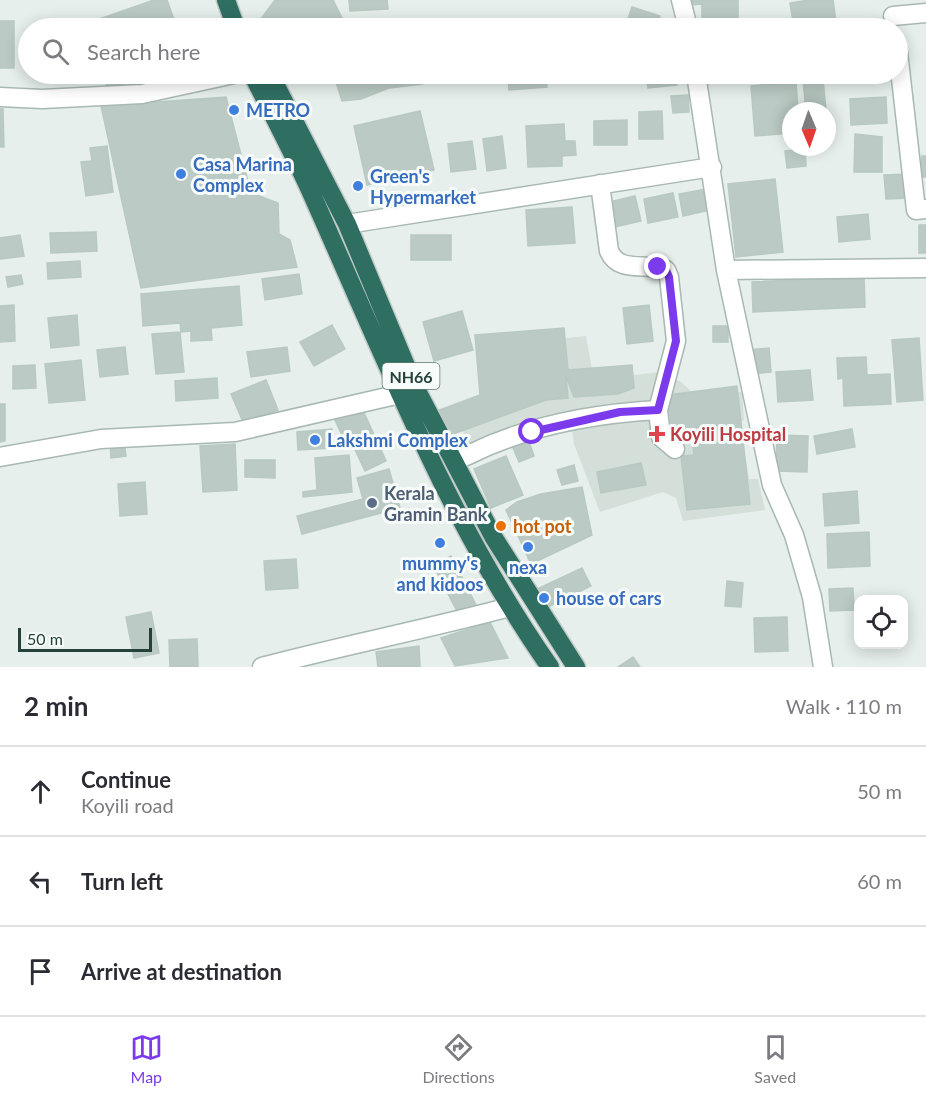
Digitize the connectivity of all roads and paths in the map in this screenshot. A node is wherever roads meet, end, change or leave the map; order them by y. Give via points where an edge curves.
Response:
1 (681, 0) edge
2 (926, 14) edge
3 (893, 15) edge
4 (686, 18) edge
5 (188, 84) edge
6 (257, 84) edge
7 (275, 84) edge
8 (698, 84) edge
9 (901, 84) edge
10 (0, 97) edge
11 (712, 167) junction
12 (600, 184) junction
13 (926, 209) edge
14 (347, 224) junction
15 (926, 268) edge
16 (726, 270) junction
17 (400, 394) junction
18 (658, 410) junction
19 (675, 449) dead end
20 (0, 457) edge
21 (456, 460) junction
22 (510, 607) junction
23 (262, 667) edge
24 (550, 667) edge
25 (576, 667) edge
26 (823, 667) edge

1 - 4 street
2 - 3 street
5 - 10 street via 142,94
6 - 17 highway, NH66 via 308,185
7 - 14 highway, NH66
8 - 11 street
9 - 13 street via 916,210
11 - 12 street
11 - 16 street
12 - 14 street
12 - 18 street via 613,260 621,265 658,267 666,270 669,277 676,341
14 - 21 highway, NH66 via 414,384
15 - 16 street
16 - 26 street via 772,485 794,535 809,587
17 - 20 street via 236,432 101,439
17 - 22 highway, NH66 via 471,539
18 - 19 street via 661,437
18 - 21 street via 620,412 558,424 497,442
21 - 25 highway, NH66 via 494,538
22 - 23 street
22 - 24 highway, NH66

